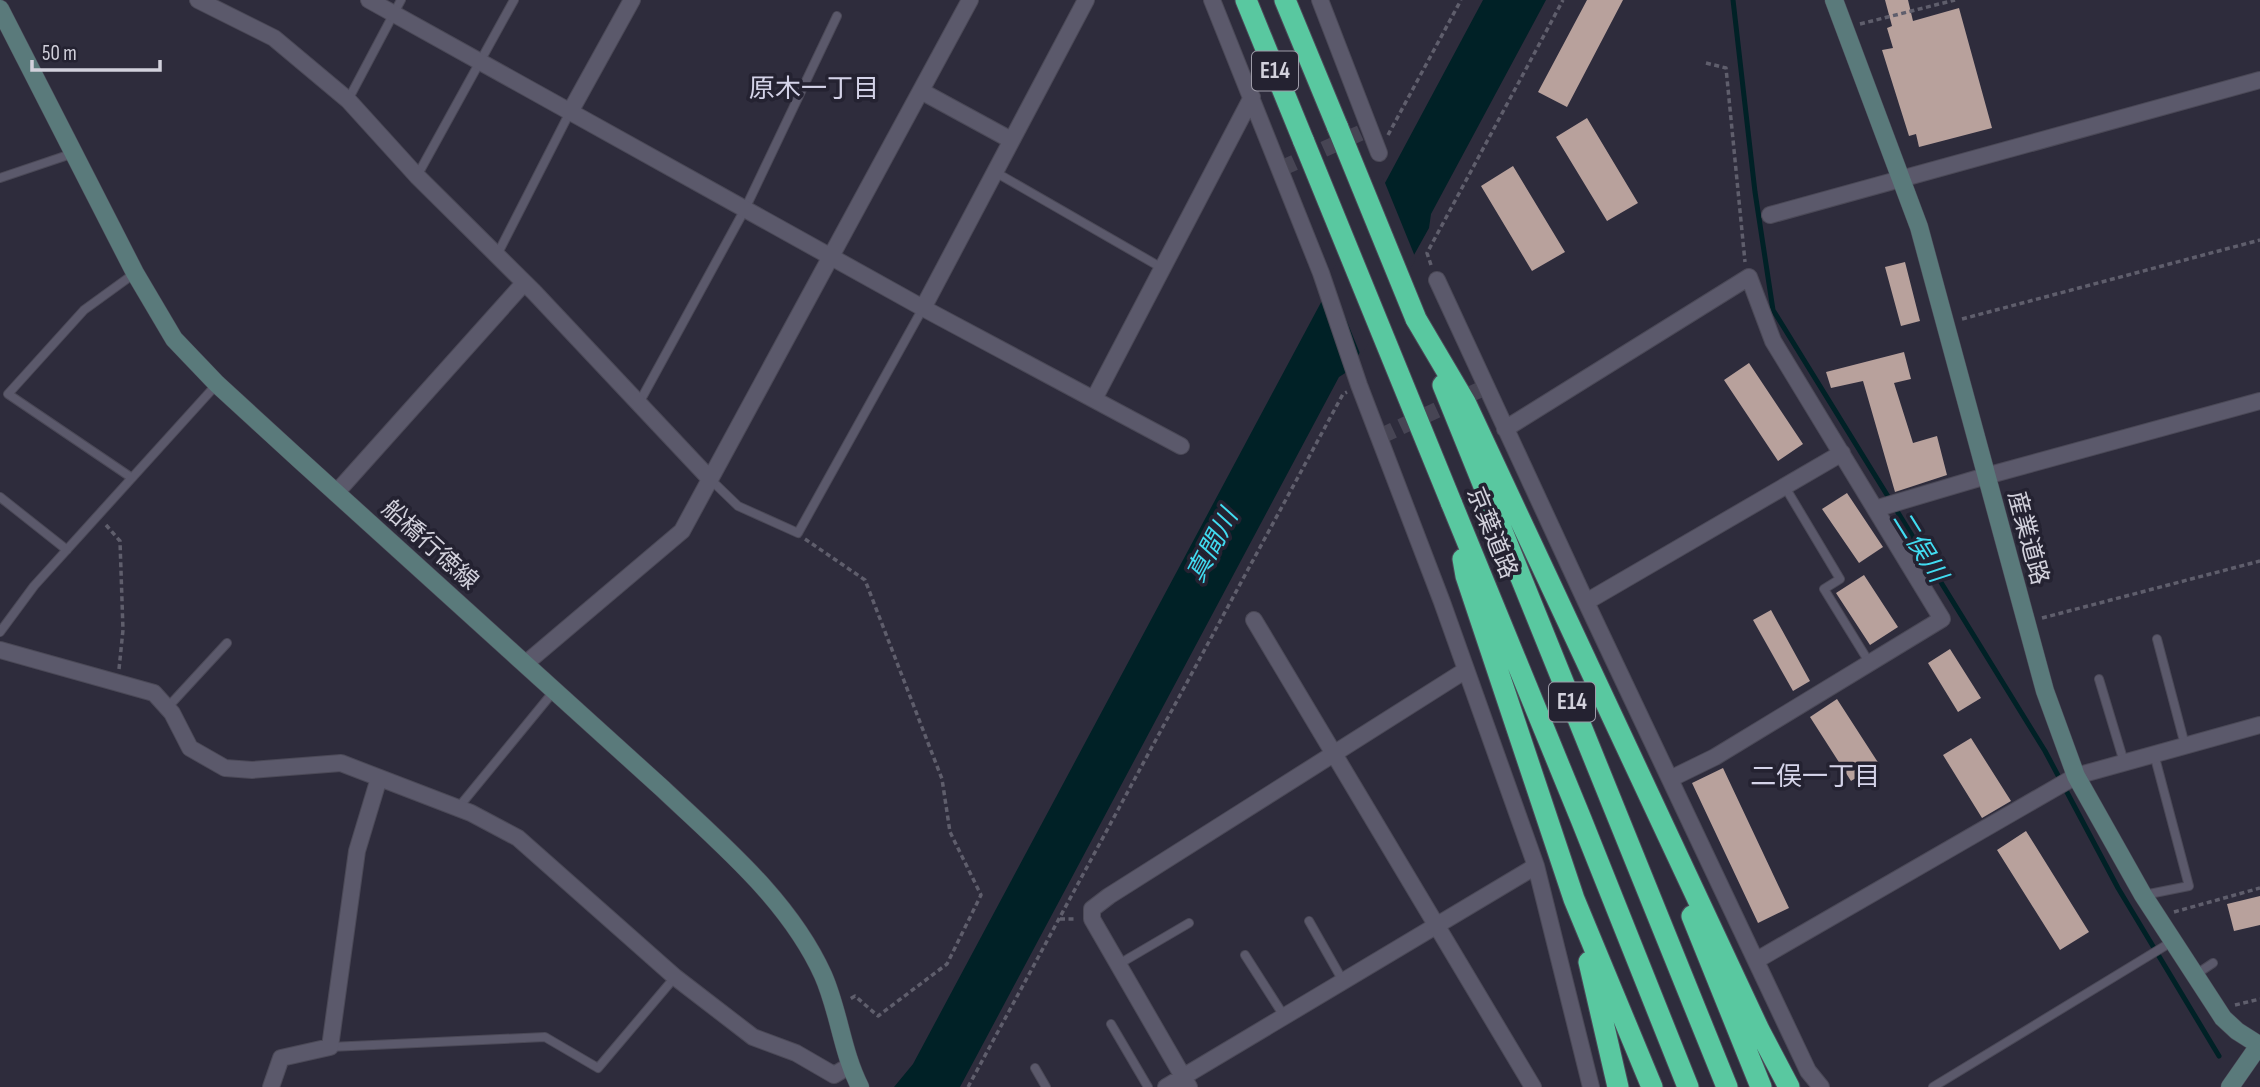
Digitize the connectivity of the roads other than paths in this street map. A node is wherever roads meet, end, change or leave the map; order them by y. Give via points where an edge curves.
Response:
1 (198, 0) edge
2 (369, 0) edge
3 (514, 0) edge
4 (632, 0) edge
5 (970, 0) edge
6 (1086, 0) edge
7 (1212, 0) edge
8 (1245, 0) edge
9 (1285, 0) edge
10 (1320, 0) edge
11 (1834, 0) edge
12 (398, 7) edge
13 (0, 9) edge
14 (837, 16) dead end
15 (480, 62) junction
16 (2260, 80) edge
17 (920, 91) junction
18 (1252, 97) junction
19 (348, 100) junction
20 (570, 112) junction
21 (1012, 140) junction
22 (74, 153) junction
23 (1379, 153) road end
24 (995, 172) junction
25 (417, 176) junction
26 (0, 178) edge
27 (1901, 178) junction
28 (745, 209) junction
29 (1770, 215) dead end
30 (497, 255) junction
31 (831, 257) junction
32 (1162, 268) junction
33 (135, 273) junction
34 (1437, 281) road end
35 (524, 283) junction
36 (923, 308) junction
37 (1416, 319) junction
38 (217, 384) junction
39 (1094, 399) junction
40 (2260, 401) edge
41 (639, 403) junction
42 (1505, 429) junction
43 (1181, 446) dead end
44 (1842, 453) junction
45 (1986, 476) junction
46 (132, 478) junction
47 (710, 479) junction
48 (1785, 487) junction
49 (336, 493) junction
50 (0, 497) edge
51 (1451, 502) junction
52 (1875, 509) junction
53 (67, 550) junction
54 (1586, 602) junction
55 (1254, 620) dead end
56 (0, 632) edge
57 (2157, 639) dead end
58 (227, 643) dead end
59 (0, 650) edge
60 (1869, 662) junction
61 (526, 664) junction
62 (1466, 670) junction
63 (2099, 679) dead end
64 (555, 690) junction
65 (1606, 699) junction
66 (167, 708) junction
67 (2260, 725) edge
68 (2185, 746) junction
69 (2154, 754) junction
70 (1335, 755) junction
71 (2124, 762) junction
72 (2076, 776) junction
73 (379, 778) junction
74 (1670, 779) junction
75 (458, 808) junction
76 (1536, 866) junction
77 (2143, 895) junction
78 (1574, 899) junction
79 (1309, 921) dead end
80 (1189, 922) dead end
81 (1437, 925) junction
82 (2173, 941) junction
83 (1245, 955) dead end
84 (1757, 960) junction
85 (2213, 963) dead end
86 (1119, 964) junction
87 (2195, 975) junction
88 (675, 977) junction
89 (1343, 981) junction
90 (1283, 1016) junction
91 (1111, 1024) dead end
92 (2260, 1044) edge
93 (330, 1047) junction
94 (1035, 1068) dead end
95 (838, 1076) edge
96 (1186, 1082) edge
97 (271, 1087) edge
98 (860, 1087) edge
99 (1046, 1087) edge
100 (1148, 1087) edge
101 (1166, 1087) edge
102 (1533, 1087) edge
103 (1591, 1087) edge
104 (1618, 1087) edge
105 (1652, 1087) edge
106 (1688, 1087) edge
107 (1727, 1087) edge
108 (1761, 1087) edge
109 (1789, 1087) edge
110 (1821, 1087) edge
111 (1933, 1087) edge
112 (2230, 1087) edge

1 - 19 street via 275,38
2 - 12 street
3 - 15 lane
4 - 20 street
5 - 17 street
6 - 21 street
7 - 18 street
8 - 51 highway, 京葉道路 / E14, bridge
9 - 37 highway, 京葉道路 / E14, bridge
10 - 23 street
11 - 27 main road, 産業道路
12 - 15 street
12 - 19 lane
13 - 22 main road, 船橋行徳線
14 - 28 lane
15 - 20 street
15 - 25 lane
16 - 27 street
17 - 21 street
17 - 31 street
18 - 32 street
18 - 62 street
19 - 25 street
20 - 28 street
20 - 30 lane
21 - 24 street
22 - 26 lane
22 - 33 main road, 船橋行徳線
24 - 32 lane
24 - 36 street
25 - 30 street
27 - 29 street
27 - 45 main road, 産業道路 via 1947,324
28 - 31 street
28 - 41 lane
30 - 35 street
31 - 36 street
31 - 47 street
32 - 39 street
33 - 38 main road, 船橋行徳線 via 174,339
33 - 46 lane via 84,310 8,394
34 - 42 street
35 - 41 street
35 - 49 street
36 - 39 street
36 - 47 lane via 798,533 738,506
37 - 65 highway via 1465,402
37 - 107 highway, 京葉道路 / E14
38 - 46 lane
38 - 49 main road, 船橋行徳線
39 - 43 street
40 - 45 street
41 - 47 street
42 - 44 street via 1749,277 1773,341
42 - 54 street
44 - 48 street
44 - 52 street
45 - 52 street
45 - 72 main road, 産業道路 via 2045,691
46 - 53 lane
47 - 61 street via 682,531
48 - 54 street
48 - 60 lane via 1840,579 1824,589
49 - 61 main road, 船橋行徳線
50 - 53 lane
51 - 78 highway via 1466,576
51 - 106 highway, 京葉道路 / E14
52 - 60 street via 1942,619
53 - 56 lane
54 - 74 street
55 - 70 street
57 - 68 lane
58 - 66 lane
59 - 66 street via 154,693
60 - 74 street via 1715,757
61 - 64 main road, 船橋行徳線
62 - 70 street
62 - 76 street
63 - 71 lane
64 - 75 lane
64 - 95 main road, 船橋行徳線 via 712,835 793,922 824,978 834,1008
65 - 108 highway
65 - 109 highway
66 - 73 street via 190,748 225,768 341,763
67 - 68 street
68 - 69 street
69 - 71 street
69 - 77 lane via 2189,886
70 - 81 street
70 - 86 street via 1092,909 1093,919
71 - 72 street
72 - 77 main road, 産業道路
72 - 84 street
73 - 75 street
73 - 93 street via 357,851
74 - 84 street
75 - 88 street via 518,838
76 - 81 street
76 - 103 street
77 - 82 main road, 産業道路
78 - 104 highway
78 - 105 highway
79 - 89 lane
80 - 86 lane
81 - 89 street
81 - 102 street
82 - 87 main road, 産業道路
82 - 111 lane
83 - 90 lane
84 - 110 street via 1808,1071
85 - 87 lane
86 - 96 street
87 - 92 main road, 産業道路 via 2223,1018
88 - 93 lane via 598,1068 545,1037
88 - 95 street via 753,1037
89 - 90 street
90 - 96 street
91 - 100 lane
92 - 112 main road
93 - 97 street via 281,1058
94 - 99 lane
95 - 98 main road, 船橋行徳線
96 - 101 street

